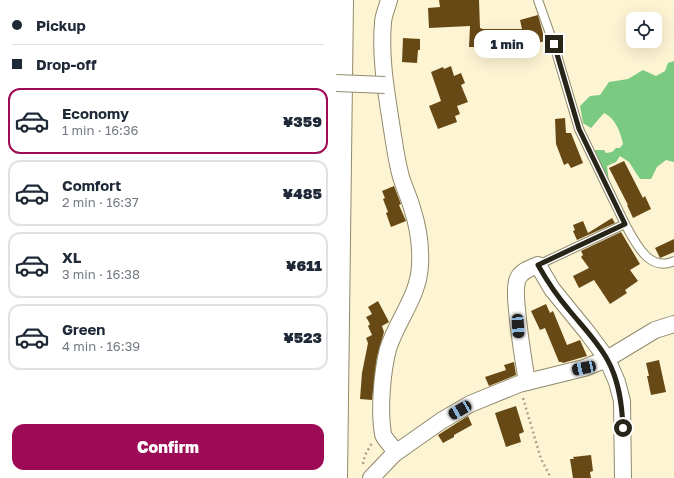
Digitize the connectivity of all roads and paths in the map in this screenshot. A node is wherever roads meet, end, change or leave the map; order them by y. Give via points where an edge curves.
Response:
1 (343, 0) edge
2 (389, 0) edge
3 (538, 0) edge
4 (336, 83) edge
5 (386, 85) junction
6 (625, 224) junction
7 (674, 261) edge
8 (538, 265) junction
9 (674, 324) edge
10 (607, 359) junction
11 (523, 383) junction
12 (383, 431) junction
13 (394, 454) junction
14 (367, 474) edge
15 (337, 478) edge
16 (551, 478) edge
17 (623, 478) edge

1 - 15 street
2 - 5 street via 383,22 382,46
3 - 6 lane via 579,129
4 - 5 street, bridge
5 - 12 street via 397,159 413,208 420,266 415,293 388,349 382,402
6 - 7 lane via 647,257 661,265
6 - 8 lane
8 - 10 street via 552,289
8 - 11 street via 520,274 517,281 516,299
9 - 10 street via 655,330
10 - 11 street via 584,368
10 - 17 street via 622,401
11 - 13 street via 470,404
11 - 16 path via 541,459
12 - 13 street via 383,436 394,448
12 - 14 path via 374,438 365,455
13 - 14 street

